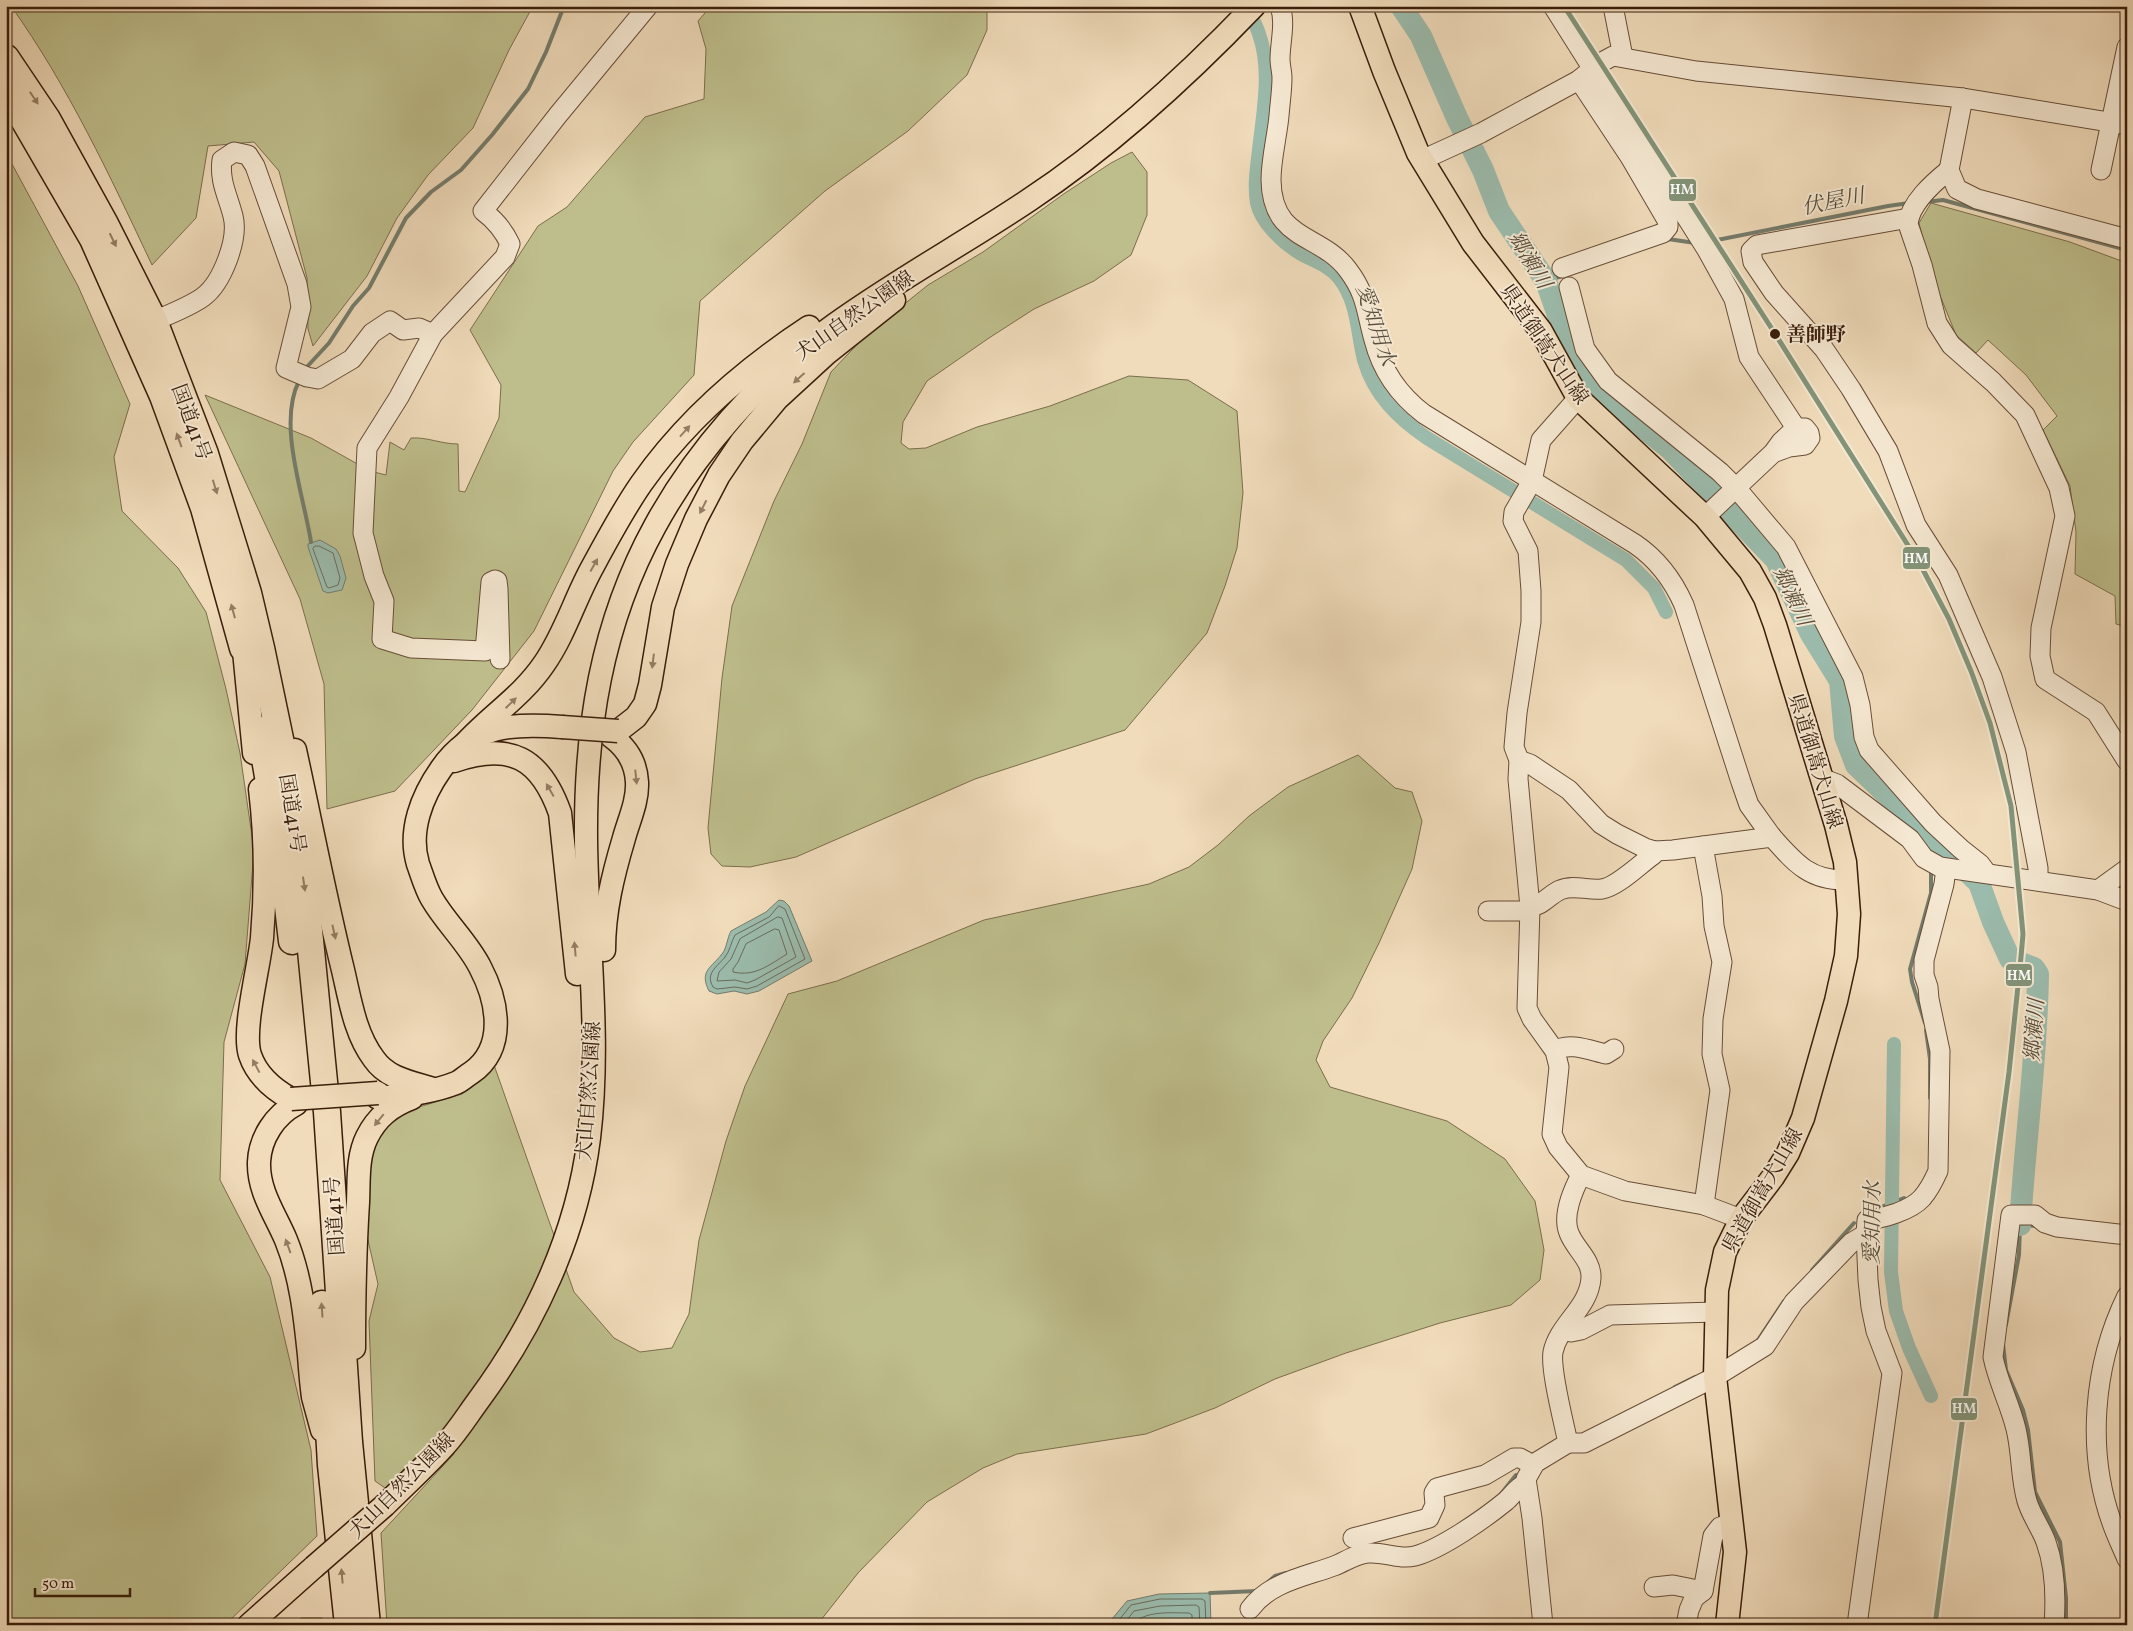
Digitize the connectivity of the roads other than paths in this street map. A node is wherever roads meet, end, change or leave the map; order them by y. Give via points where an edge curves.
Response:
1 (648, 6) edge
2 (1254, 6) edge
3 (1280, 6) edge
4 (1360, 6) edge
5 (1553, 6) edge
6 (1613, 6) edge
7 (2127, 47) edge
8 (1623, 57) junction
9 (6, 58) edge
10 (1586, 75) junction
11 (6, 89) edge
12 (1964, 98) junction
13 (2119, 124) edge
14 (1422, 160) junction
15 (1949, 170) junction
16 (2101, 170) dead end
17 (1909, 218) junction
18 (986, 226) junction
19 (2127, 240) edge
20 (956, 245) junction
21 (1562, 268) dead end
22 (1569, 286) dead end
23 (154, 322) junction
24 (433, 334) junction
25 (1578, 398) junction
26 (1532, 481) junction
27 (1737, 489) junction
28 (1709, 514) junction
29 (253, 650) junction
30 (500, 659) dead end
31 (615, 734) junction
32 (462, 747) junction
33 (1519, 760) junction
34 (2127, 761) edge
35 (444, 764) junction
36 (1821, 778) junction
37 (1772, 837) junction
38 (1703, 846) junction
39 (1655, 850) junction
40 (1937, 865) junction
41 (2127, 869) edge
42 (1983, 872) junction
43 (1847, 880) junction
44 (2038, 880) junction
45 (2098, 890) junction
46 (2127, 901) edge
47 (1530, 909) junction
48 (1488, 911) dead end
49 (1614, 1049) dead end
50 (1555, 1051) junction
51 (436, 1089) junction
52 (294, 1101) junction
53 (589, 1137) junction
54 (1581, 1174) junction
55 (1704, 1205) junction
56 (1741, 1219) junction
57 (1870, 1226) junction
58 (2127, 1235) edge
59 (2127, 1296) edge
60 (1716, 1312) junction
61 (1565, 1329) junction
62 (1716, 1377) junction
63 (349, 1442) junction
64 (1568, 1443) junction
65 (332, 1465) junction
66 (1533, 1466) junction
67 (1525, 1484) junction
68 (1731, 1524) junction
69 (1353, 1538) dead end
70 (2127, 1559) edge
71 (1654, 1587) dead end
72 (1703, 1591) junction
73 (1250, 1609) dead end
74 (249, 1625) edge
75 (348, 1625) edge
76 (367, 1625) edge
77 (1543, 1625) edge
78 (1686, 1625) edge
79 (1727, 1625) edge
80 (1857, 1625) edge
81 (2054, 1625) edge

1 - 24 street via 483,211 498,225 510,244 505,257
2 - 18 main road, 犬山自然公園線 via 1136,120 1027,202
3 - 26 street via 1282,78 1271,180 1282,220 1347,267 1365,298 1374,341 1382,361 1394,386 1408,402
4 - 14 main road, 県道御嵩犬山線
5 - 10 street
6 - 8 street
7 - 13 street
8 - 10 street via 1613,56
8 - 12 street via 1696,71
9 -> 23 highway, 国道41号 via 47,119 106,224
10 - 14 street via 1455,146
10 - 21 street via 1668,227 1663,233
10 - 27 street via 1702,242 1734,300 1749,357 1796,428
29 -> 11 highway, 国道41号 via 163,396 93,239
12 - 13 street
12 - 15 street
13 - 16 street
14 - 25 main road, 県道御嵩犬山線 via 1473,243 1541,332
15 - 17 street via 1924,192
15 - 19 street via 1957,189 1977,199
17 - 34 street via 1936,323 1951,345 2025,415 2059,488 2065,516 2041,628 2040,656 2045,679 2096,712
17 - 44 street via 1758,246 1751,251 1753,262 1774,292 1824,349 1851,389 1888,451 1916,525 1948,575 1992,677 2016,752
18 - 20 main road, 犬山自然公園線
32 -> 18 main road via 528,687 545,664 622,514 653,469 697,418 732,385 797,335 934,247
20 -> 31 main road via 924,277 826,354 776,399 742,442 719,475 677,564 663,607 645,704 636,717
20 - 53 main road, 犬山自然公園線 via 831,327 777,371 723,428 686,476 655,526 632,575 603,660 593,707 587,778 586,841 593,985
22 - 27 street via 1586,349 1608,381
23 - 24 street via 203,296 217,280 232,246 235,230 220,173 222,160 234,152 248,155 255,166 297,284 301,307 286,368 318,379 352,359 372,333 390,321 403,330 419,328
23 -> 29 highway, 国道41号 via 205,454 248,593
24 - 30 street via 367,448 363,533 384,601 382,639 411,648 485,651 491,582 494,580 498,589
25 - 26 street via 1541,440
25 - 28 main road, 県道御嵩犬山線
26 - 33 street via 1512,520 1528,551 1531,591 1531,622 1514,748
26 - 37 street via 1646,552 1669,577 1684,605 1749,805
27 - 28 street
27 - 42 street via 1786,546 1846,662 1858,690 1864,737 1869,750 1933,823 1980,864
28 - 36 main road, 県道御嵩犬山線 via 1765,598
29 -> 51 main road via 290,724 334,934 364,1043 374,1061 390,1074 409,1083
52 -> 29 main road via 258,1072 250,1055 247,1034 262,938 264,862 261,792 252,742
29 -> 63 highway, 国道41号 via 288,777 306,900 327,1112
65 -> 29 highway, 国道41号 via 299,1002
31 - 32 main road, bridge via 513,725 492,730
31 -> 53 main road via 635,768 637,783 611,883 604,932 604,1047 598,1100
32 - 35 main road
33 - 39 street via 1569,790 1601,824
33 - 47 street
35 - 51 main road via 421,802 414,839 418,863 432,898 480,966 493,996 497,1019 494,1043 480,1067 458,1082
53 -> 35 main road via 582,1089 582,1037 574,927 560,813 553,794 542,776 515,756 486,752
36 - 40 street via 1837,784 1910,839
36 - 43 main road, 県道御嵩犬山線 via 1836,825
37 - 38 street
37 - 43 street via 1802,868 1830,880
38 - 39 street
38 - 55 street via 1722,962 1713,1019 1712,1054 1720,1090
39 - 47 street via 1653,855 1609,887 1560,890
40 - 42 street
40 - 57 street via 1944,884 1924,960 1924,975 1940,1051 1938,1170 1922,1199
41 - 45 street
42 - 44 street
43 - 56 main road, 県道御嵩犬山線 via 1846,956 1803,1118 1788,1153
44 - 45 street
45 - 46 street
47 - 48 street
47 - 50 street via 1526,1008
49 - 50 street via 1606,1054 1576,1047
50 - 54 street via 1559,1083 1552,1134 1558,1147
51 - 52 main road
51 -> 63 main road via 392,1107 379,1118 366,1138 360,1158
65 -> 52 main road via 313,1396 297,1273 259,1178 262,1141
53 - 74 main road, 犬山自然公園線, bridge via 571,1220 545,1291 503,1367 447,1443 385,1505
54 - 55 street via 1625,1191
54 - 61 street via 1568,1209 1567,1223 1569,1233 1588,1262 1591,1276 1588,1294
55 - 56 street
56 - 60 main road, 県道御嵩犬山線 via 1725,1252
57 - 62 street via 1794,1302 1765,1346
57 - 80 street via 1868,1280 1871,1307 1892,1374
58 - 81 street via 2057,1227 2036,1216 2019,1214 1993,1357 2016,1429 2027,1503 2049,1552 2054,1581
59 - 70 street via 2104,1360 2097,1401 2096,1445 2102,1488
60 - 61 street via 1610,1315 1581,1330 1571,1332
60 - 62 main road, 県道御嵩犬山線
61 - 64 street via 1553,1353
62 - 64 street via 1584,1443
62 - 68 main road, 県道御嵩犬山線
63 - 76 highway, 国道41号
64 - 66 street
75 -> 65 highway, 国道41号
66 - 67 street
66 - 69 street via 1514,1458 1485,1474 1437,1488 1429,1518
67 - 73 street via 1474,1524 1425,1552 1403,1558 1367,1553 1354,1557 1278,1585
67 - 77 street via 1532,1518
68 - 72 street via 1720,1527 1713,1536
68 - 79 main road, 県道御嵩犬山線 via 1735,1552
71 - 72 street via 1673,1585
72 - 78 street via 1694,1598

